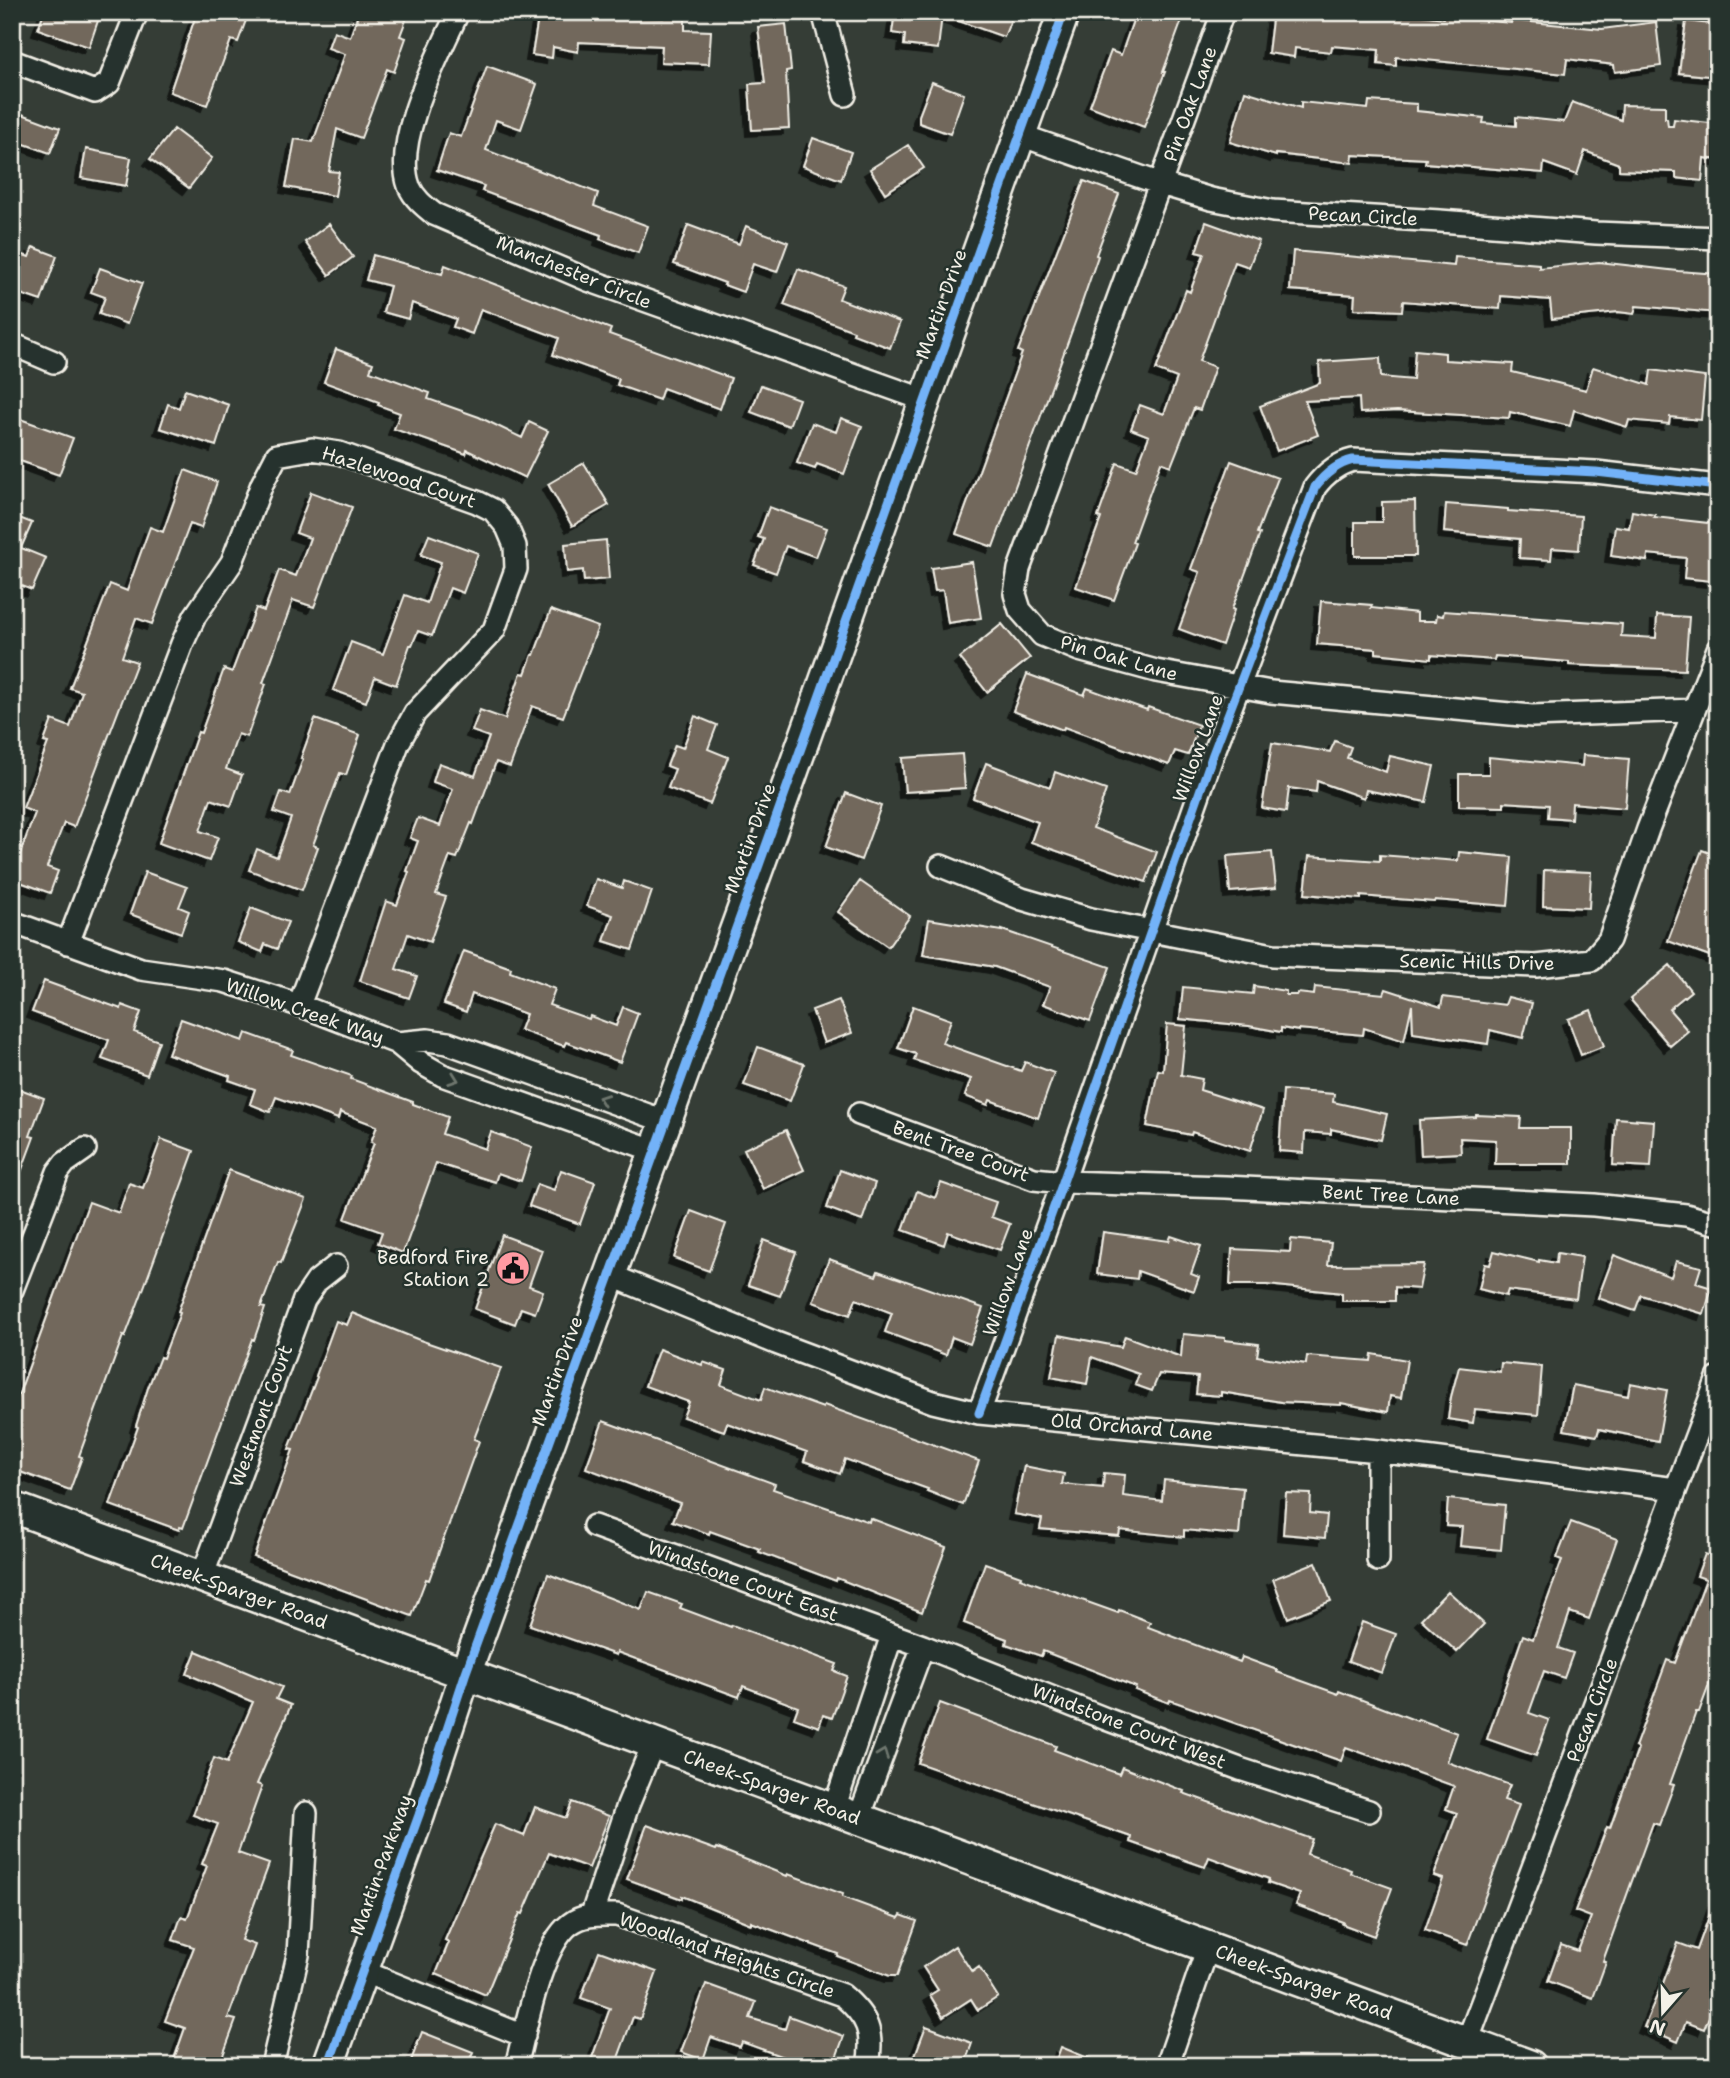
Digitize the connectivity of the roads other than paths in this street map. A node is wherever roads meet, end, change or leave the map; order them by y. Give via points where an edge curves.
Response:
1 (137, 12) edge
2 (458, 12) edge
3 (823, 12) edge
4 (1063, 12) edge
5 (1223, 12) edge
6 (12, 61) edge
7 (845, 95) dead end
8 (1020, 135) junction
9 (1161, 184) junction
10 (1718, 238) edge
11 (12, 344) edge
12 (54, 362) dead end
13 (925, 400) junction
14 (1718, 486) edge
15 (1718, 649) edge
16 (1240, 686) junction
17 (1694, 710) junction
18 (941, 866) dead end
19 (12, 922) edge
20 (1152, 932) junction
21 (68, 943) junction
22 (299, 1005) junction
23 (397, 1043) junction
24 (859, 1114) dead end
25 (667, 1122) junction
26 (85, 1149) dead end
27 (656, 1151) junction
28 (1063, 1182) junction
29 (1718, 1224) edge
30 (336, 1266) dead end
31 (610, 1275) junction
32 (12, 1290) edge
33 (1718, 1378) edge
34 (979, 1413) junction
35 (1378, 1451) junction
36 (1676, 1489) junction
37 (12, 1507) edge
38 (594, 1526) dead end
39 (1378, 1560) dead end
40 (202, 1577) junction
41 (892, 1635) junction
42 (923, 1646) junction
43 (465, 1675) junction
44 (653, 1744) junction
45 (1369, 1811) dead end
46 (306, 1813) dead end
47 (846, 1813) junction
48 (592, 1914) junction
49 (1208, 1947) junction
50 (362, 1971) junction
51 (524, 2036) junction
52 (1467, 2042) junction
53 (272, 2066) edge
54 (328, 2066) edge
55 (516, 2066) edge
56 (868, 2066) edge
57 (1167, 2066) edge
58 (1531, 2066) edge

1 - 6 street via 109,83 95,92
2 - 13 street, Manchester Circle via 424,88 405,148 409,186 434,215 588,281
3 - 7 street
4 - 8 street, Martin Drive
5 - 9 street, Pin Oak Lane
8 - 9 street, Pecan Circle
8 - 13 street, Martin Drive
9 - 10 street, Pecan Circle via 1272,211
9 - 16 street, Pin Oak Lane via 1019,569 1015,594 1020,610 1042,635 1156,671
11 - 12 street
13 - 25 street, Martin Drive
14 - 16 street, Willow Lane via 1596,472 1342,463 1315,488
15 - 17 street, Scenic Hills Drive
16 - 17 street, Pin Oak Lane via 1532,716
16 - 20 street, Willow Lane
17 - 20 street, Scenic Hills Drive via 1609,940 1592,960 1536,967 1273,955
18 - 20 street, Scenic Hills Drive via 1022,899
19 - 21 street, Willow Creek Way
20 - 28 street, Willow Lane
21 - 22 street, Willow Creek Way via 141,969 225,981
21 - 22 street, Hazlewood Court via 182,644 232,562 277,455 312,449 339,453 493,510 515,547 516,569 494,630 415,713 398,744
22 - 23 street, Willow Creek Way
25 -> 23 street, Willow Creek Way via 448,1042
23 -> 27 street, Willow Creek Way via 442,1074
24 - 28 street, Bent Tree Court via 1034,1179
25 - 27 street, Martin Drive
26 - 32 street via 58,1172
27 - 31 street, Martin Drive
28 - 29 street, Bent Tree Lane via 1594,1205 1686,1215
28 - 34 street, Willow Lane
30 - 40 street, Westmont Court via 317,1281 304,1300
31 - 34 street, Old Orchard Lane via 933,1402
31 - 43 street, Martin Drive
33 - 36 street, Pecan Circle
34 - 35 street, Old Orchard Lane
35 - 36 street, Old Orchard Lane
35 - 39 street
36 - 52 street, Pecan Circle
37 - 40 street, Cheek-Sparger Road
38 - 41 street, Windstone Court East
40 - 43 street, Cheek-Sparger Road
41 - 42 street, Windstone Court West
41 - 47 street
42 - 45 street, Windstone Court West via 1240,1769
47 -> 42 street
43 - 44 street, Cheek-Sparger Road
43 - 50 street, Martin Parkway
44 - 47 street, Cheek-Sparger Road
44 - 48 street
46 - 53 street via 298,1955
47 - 49 street, Cheek-Sparger Road
48 - 51 street, Woodland Heights Circle via 571,1923 559,1937 542,1969
48 - 56 street, Woodland Heights Circle via 618,1915 842,1995 868,2024
49 - 52 street, Cheek-Sparger Road
49 - 57 street
50 - 51 street
50 - 54 street, Martin Parkway
51 - 55 street, Woodland Heights Circle
52 - 58 street, Cheek-Sparger Road

